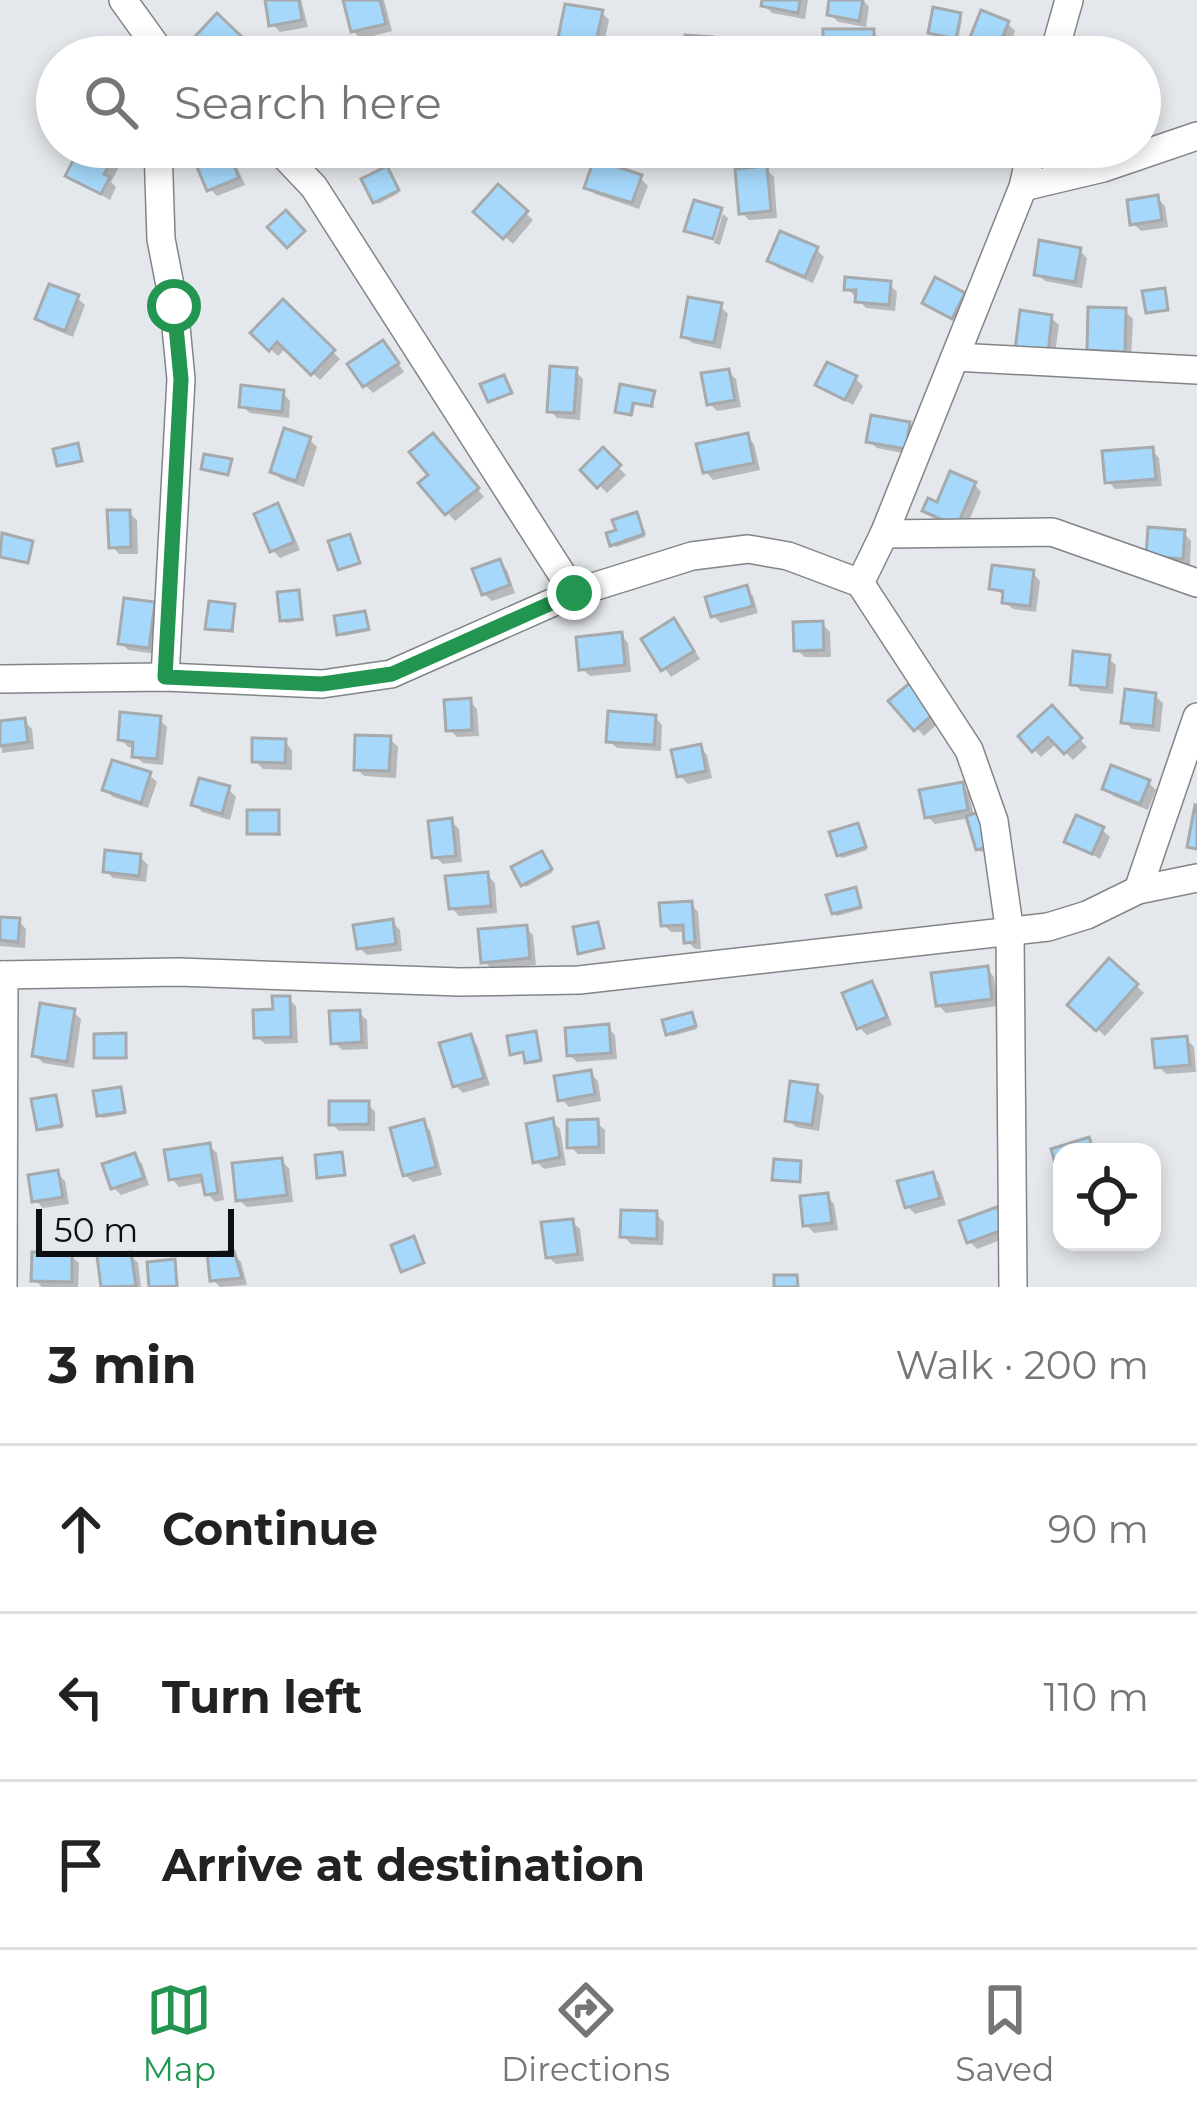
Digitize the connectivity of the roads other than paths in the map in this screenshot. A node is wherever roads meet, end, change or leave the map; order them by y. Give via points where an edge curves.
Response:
1 (124, 0) edge
2 (1069, 0) edge
3 (149, 36) edge
4 (1059, 36) edge
5 (1197, 136) edge
6 (1161, 148) edge
7 (159, 168) edge
8 (296, 168) edge
9 (1027, 168) edge
10 (1102, 168) edge
11 (1023, 187) junction
12 (955, 357) junction
13 (1197, 370) edge
14 (884, 534) junction
15 (860, 583) junction
16 (1197, 584) edge
17 (574, 593) junction
18 (165, 677) junction
19 (0, 680) edge
20 (1197, 717) edge
21 (1197, 878) edge
22 (1138, 890) junction
23 (1010, 933) junction
24 (2, 975) edge
25 (4, 1287) edge
26 (1013, 1287) edge

1 - 3 street
2 - 4 street
5 - 6 street
7 - 18 street via 181,379
8 - 17 street
9 - 11 street
10 - 11 street
11 - 12 street
12 - 13 street
12 - 14 street
14 - 15 street
14 - 16 street via 1052,532
15 - 17 street via 748,549 692,556
15 - 23 street via 969,750 994,821
17 - 18 street via 392,674 322,684
18 - 19 street
20 - 22 street
21 - 22 street
22 - 23 street via 1088,915
23 - 24 street via 579,980
23 - 26 street
24 - 25 street

